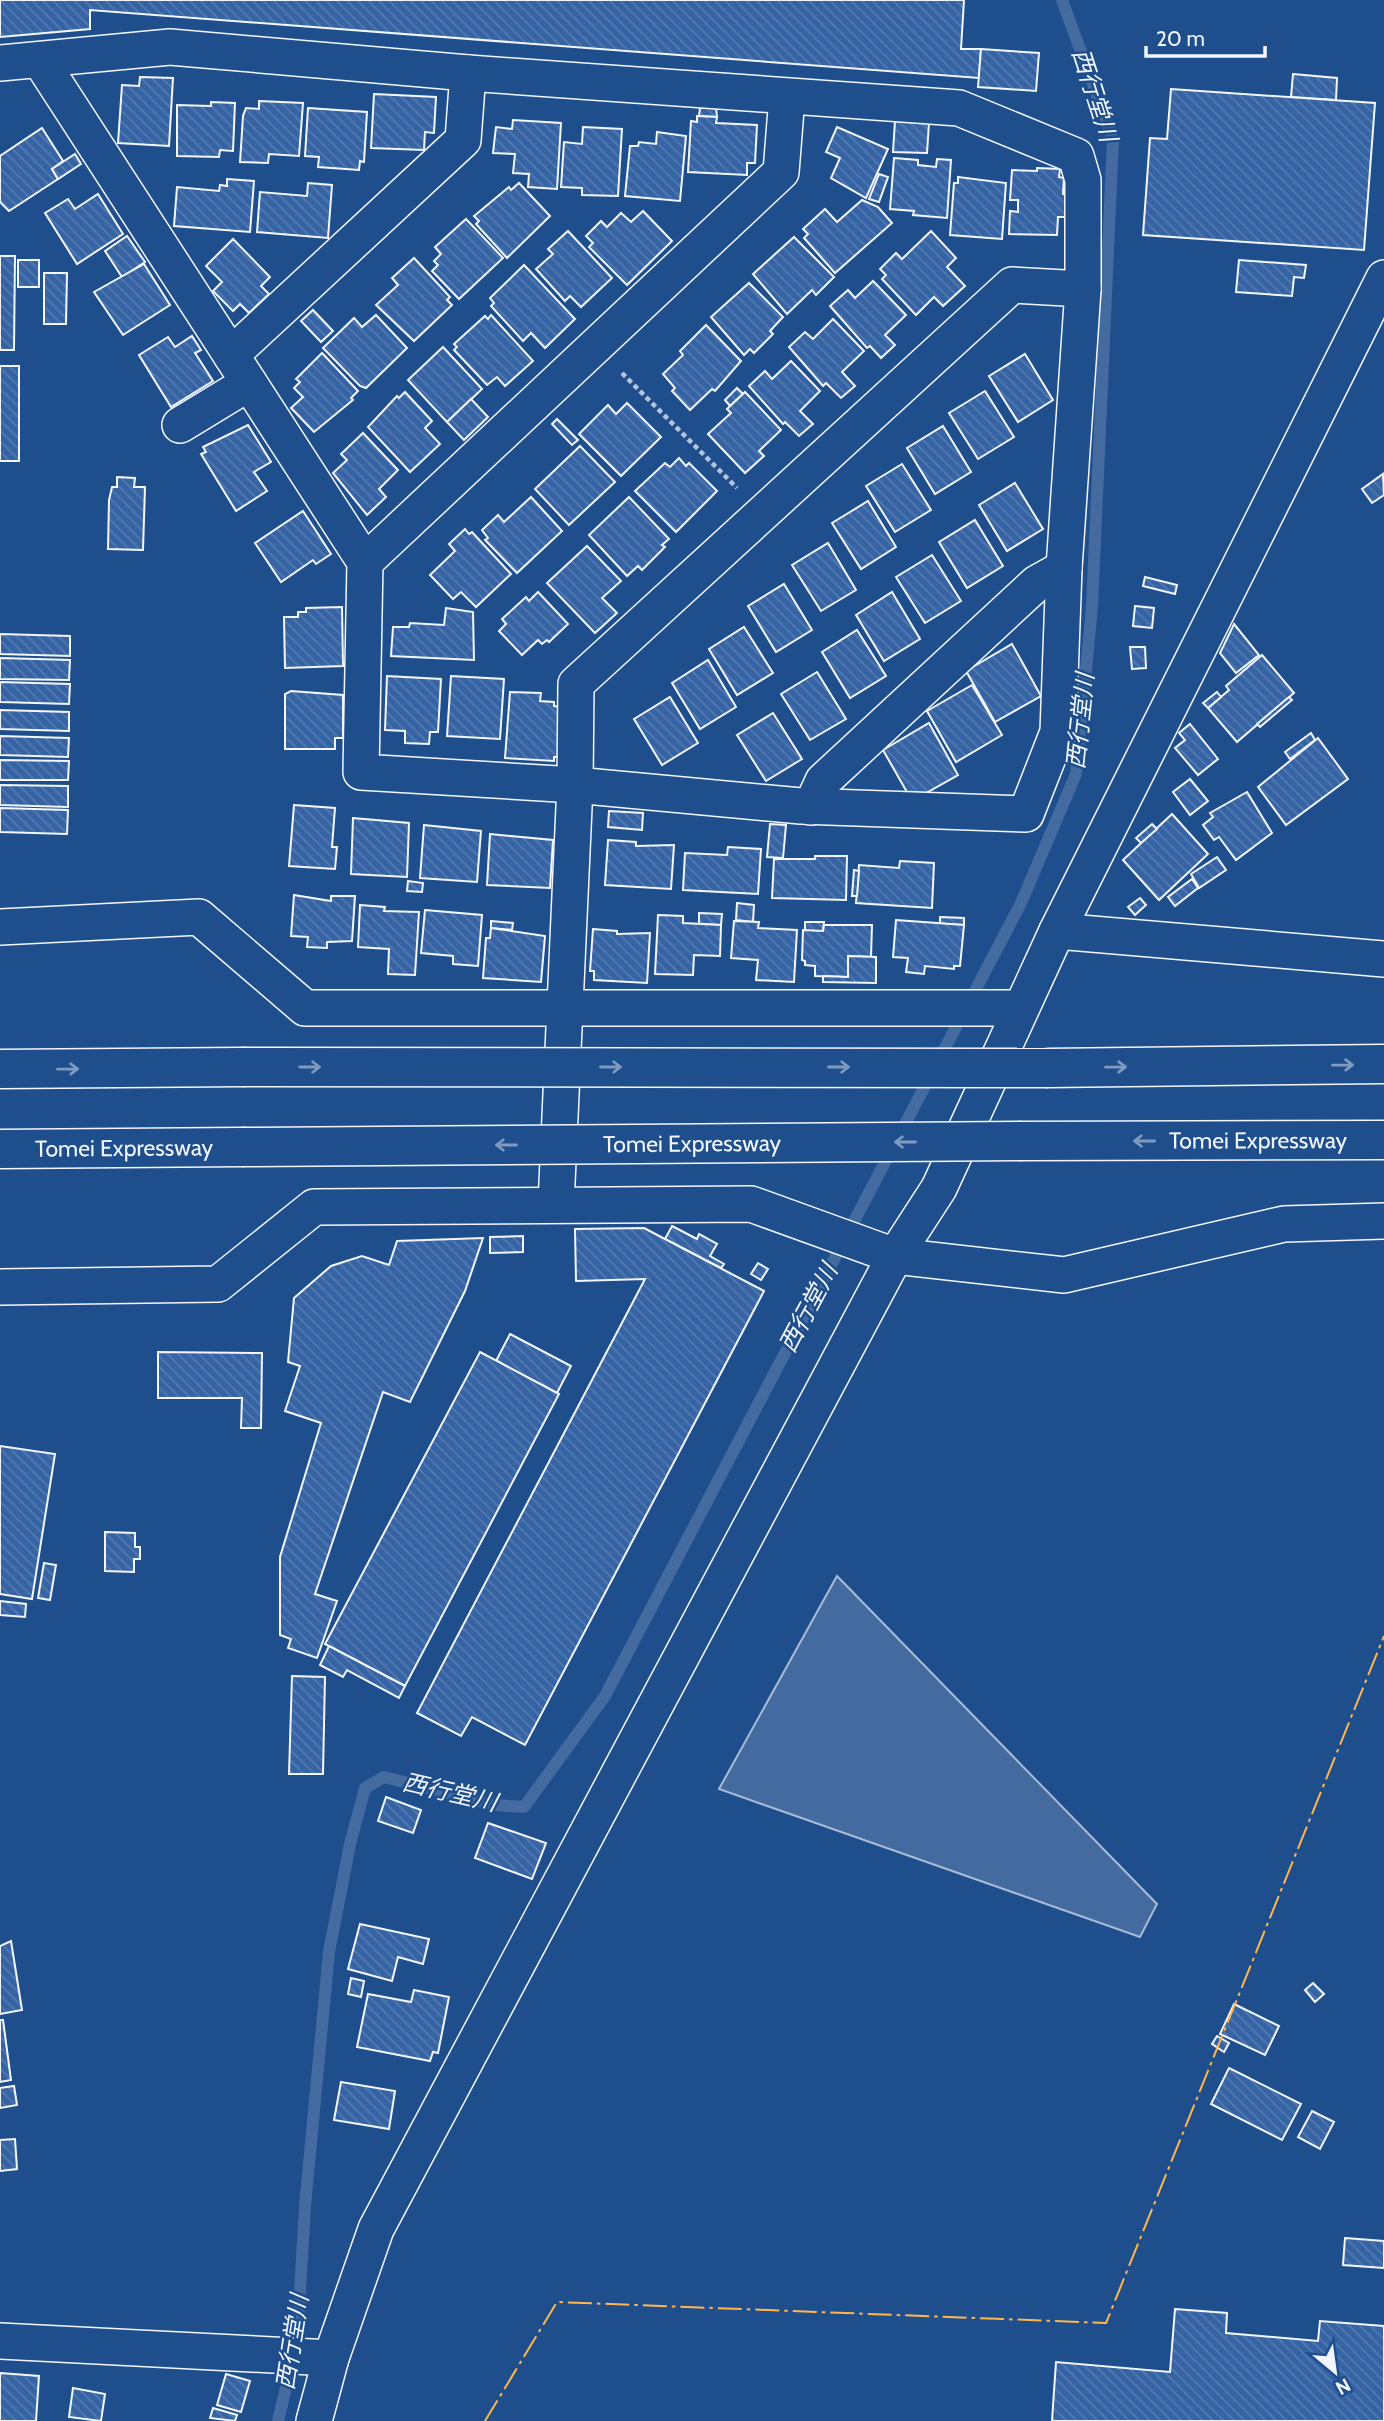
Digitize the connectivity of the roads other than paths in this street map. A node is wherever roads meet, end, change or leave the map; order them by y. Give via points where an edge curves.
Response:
1 (40, 60) junction
2 (0, 63) edge
3 (468, 73) junction
4 (787, 97) junction
5 (1384, 278) edge
6 (1083, 289) junction
7 (240, 369) junction
8 (180, 425) dead end
9 (365, 562) junction
10 (1064, 568) junction
11 (575, 785) junction
12 (811, 807) junction
13 (0, 927) edge
14 (1057, 931) junction
15 (1384, 960) edge
16 (563, 1006) junction
17 (1005, 1008) junction
18 (1384, 1064) edge
19 (0, 1069) edge
20 (1384, 1140) edge
21 (0, 1149) edge
22 (556, 1205) junction
23 (1384, 1220) edge
24 (880, 1251) junction
25 (0, 1287) edge
26 (0, 2342) edge
27 (305, 2357) junction
28 (314, 2421) edge

1 - 2 street
1 - 3 street via 170,47
1 - 7 street
3 - 4 street
3 - 7 street via 464,140
4 - 6 street via 959,108 1076,156 1083,180
4 - 9 street via 781,172
5 - 14 street
6 - 10 street
6 - 11 street via 1012,285 576,684
7 - 8 street
7 - 9 street
9 - 11 street via 361,772
10 - 12 street via 1037,583 823,781
10 - 12 street via 1058,732 1026,814
11 - 12 street
11 - 16 street
13 - 16 street via 199,917 305,1008
14 - 15 street
14 - 17 street
16 - 17 street
16 - 22 street
17 - 24 street via 939,1188
19 -> 18 highway, bridge
20 -> 21 highway, Tomei Expressway, bridge
22 - 24 street via 751,1204
22 - 25 street via 314,1207 218,1284
23 - 24 street via 1284,1224 1064,1275
24 - 27 street via 376,2230
26 - 27 street
27 - 28 street

